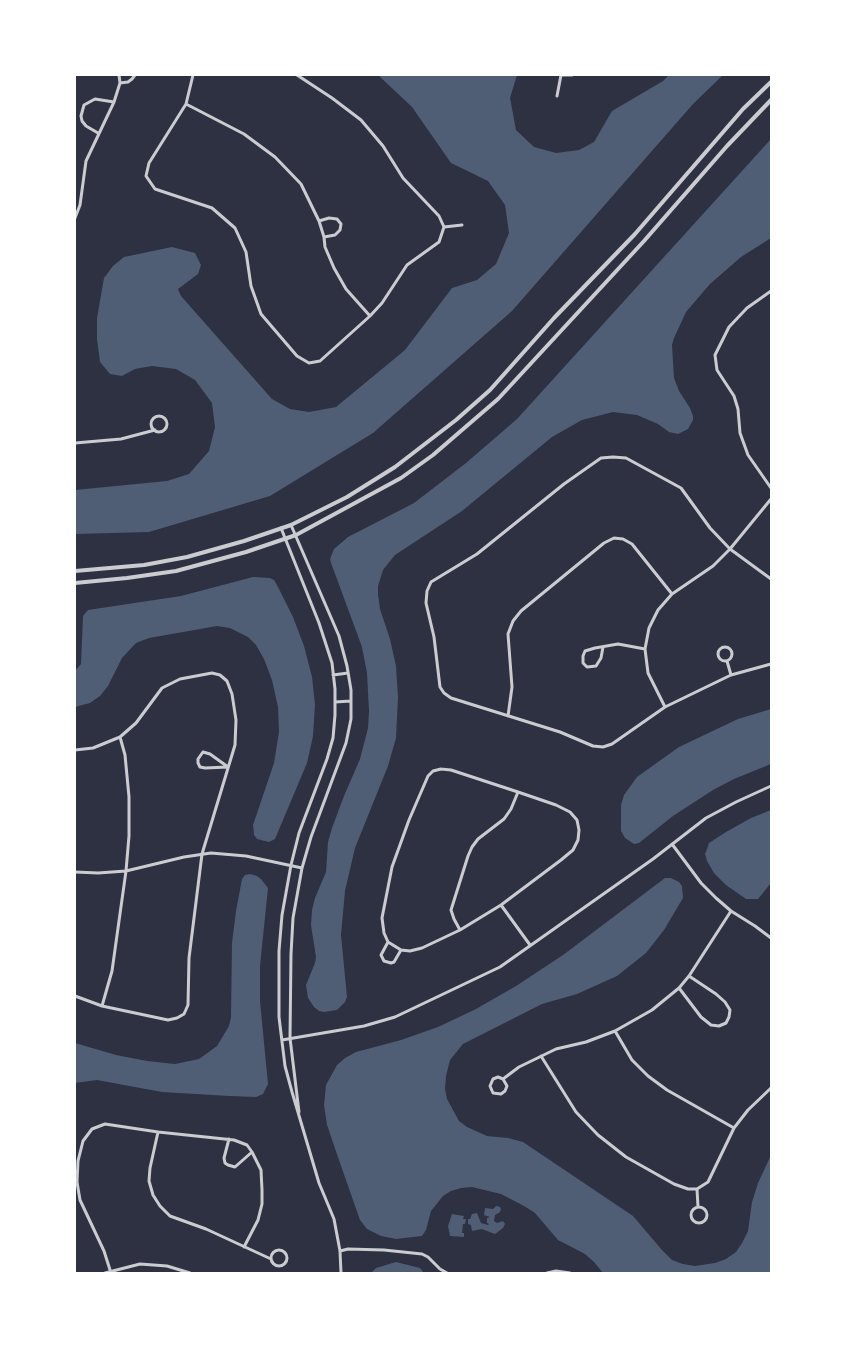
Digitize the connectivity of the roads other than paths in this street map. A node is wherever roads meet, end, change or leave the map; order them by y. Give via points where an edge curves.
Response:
1 (119, 75) edge
2 (134, 75) edge
3 (193, 75) edge
4 (297, 75) edge
5 (562, 75) edge
6 (572, 75) edge
7 (771, 82) edge
8 (120, 83) junction
9 (557, 96) dead end
10 (771, 100) edge
11 (114, 102) junction
12 (186, 104) junction
13 (98, 134) junction
14 (75, 218) edge
15 (319, 221) junction
16 (462, 225) dead end
17 (444, 227) junction
18 (635, 234) junction
19 (324, 237) junction
20 (644, 241) junction
21 (771, 291) edge
22 (370, 316) junction
23 (155, 430) junction
24 (75, 443) edge
25 (771, 488) edge
26 (771, 499) edge
27 (291, 525) junction
28 (281, 528) junction
29 (296, 535) junction
30 (286, 539) junction
31 (730, 549) junction
32 (75, 571) edge
33 (771, 579) edge
34 (75, 583) edge
35 (672, 594) junction
36 (603, 647) junction
37 (645, 649) junction
38 (727, 660) junction
39 (771, 664) edge
40 (348, 673) junction
41 (333, 675) junction
42 (731, 675) junction
43 (351, 701) junction
44 (335, 702) junction
45 (665, 707) junction
46 (508, 716) junction
47 (120, 737) junction
48 (75, 750) edge
49 (228, 767) junction
50 (771, 786) edge
51 (518, 792) junction
52 (672, 844) junction
53 (202, 854) junction
54 (291, 865) junction
55 (302, 868) junction
56 (126, 871) junction
57 (75, 872) edge
58 (501, 905) junction
59 (731, 911) junction
60 (460, 930) junction
61 (771, 938) edge
62 (388, 942) junction
63 (530, 945) junction
64 (401, 950) junction
65 (689, 976) junction
66 (679, 988) junction
67 (75, 996) edge
68 (102, 1006) junction
69 (615, 1032) junction
70 (290, 1038) junction
71 (282, 1040) junction
72 (541, 1056) junction
73 (503, 1079) junction
74 (771, 1088) edge
75 (300, 1123) junction
76 (734, 1128) junction
77 (158, 1132) junction
78 (229, 1139) junction
79 (252, 1152) junction
80 (697, 1189) junction
81 (698, 1207) junction
82 (244, 1247) junction
83 (340, 1250) junction
84 (271, 1259) junction
85 (111, 1272) edge
86 (104, 1273) edge
87 (190, 1273) edge
88 (341, 1273) edge
89 (447, 1273) edge
90 (547, 1273) edge
91 (570, 1273) edge

1 - 8 street
2 - 8 street via 128,82
3 - 12 street
4 - 17 street via 361,120 383,146 403,178 439,216
5 - 6 street
5 - 9 street
7 - 18 street via 743,109
8 - 11 street
10 - 20 street
11 - 13 street
11 - 13 street via 95,99 84,105 82,121
12 - 15 street via 244,134 275,157 301,184
12 - 22 street via 149,163 146,176 155,189 212,208 234,228 246,252 251,286 260,314 297,356 309,362 320,360
13 - 14 street via 86,161
15 - 19 street
15 - 19 street via 337,218 341,224 335,235
16 - 17 street
17 - 22 street via 439,242 408,266
18 - 20 street
18 - 27 street via 490,390 456,420 387,472 347,497
19 - 22 street via 325,246 346,289
20 - 29 street via 498,399 462,430 401,478
21 - 25 street via 747,308 730,327 716,355 717,370 734,396 740,433 748,455
23 - 23 street via 166,428 167,422 163,417 157,416 153,420
23 - 24 street via 121,439
26 - 31 street
27 - 28 street
27 - 29 street
28 - 30 street
28 - 32 street via 244,541 144,565
29 - 30 street
29 - 40 street via 339,636
30 - 34 street via 176,571
30 - 41 street via 319,623
31 - 33 street
31 - 35 street via 713,566
31 - 46 street via 681,488 626,458 600,458 477,554 431,582 426,602 440,687 451,698
35 - 37 street via 658,610 649,628
35 - 46 street via 632,544 614,538 604,543 513,621 508,634 512,687
36 - 36 street via 585,651 583,664 596,666 602,658
36 - 37 street via 618,644
37 - 45 street via 648,672
38 - 38 street via 732,651 722,647 718,656
38 - 42 street
39 - 42 street
40 - 41 street
40 - 43 street
41 - 44 street
42 - 45 street
43 - 44 street
43 - 55 street via 346,743
44 - 54 street via 333,738
45 - 46 street via 612,744 603,746 593,746
47 - 48 street via 93,748
47 - 49 street via 136,723 162,688 196,675 220,675 230,688 236,720 235,745
47 - 56 street via 129,797
49 - 49 street via 207,752 198,758 198,765 204,768
49 - 53 street
50 - 52 street via 706,818
51 - 58 street via 570,812 577,820 578,840 573,850
51 - 60 street via 512,809 478,839 468,856 451,910
51 - 62 street via 451,770 433,771 428,776 392,867 382,918
52 - 59 street via 701,883
52 - 63 street
53 - 54 street via 240,855
53 - 56 street
53 - 68 street via 189,958 188,1005 184,1014 168,1020
54 - 55 street
54 - 71 street via 279,951
55 - 70 street via 293,918
56 - 57 street
56 - 68 street via 112,971
58 - 60 street
58 - 63 street
59 - 61 street
59 - 65 street
60 - 64 street via 422,948
62 - 64 street
62 - 64 street via 381,955 384,961 394,962
63 - 70 street via 500,967 395,1017 364,1026
65 - 66 street
65 - 66 street via 725,1002 730,1010 726,1024 711,1025
66 - 69 street via 652,1010
67 - 68 street
69 - 72 street
69 - 76 street via 632,1060 648,1076
70 - 71 street
70 - 75 street
71 - 75 street via 285,1066
72 - 73 street
72 - 80 street via 561,1092 598,1135 626,1157 666,1179
73 - 73 street via 491,1081 493,1093 505,1091
74 - 76 street
75 - 83 street via 334,1219
76 - 80 street via 713,1174
77 - 78 street
77 - 82 street via 149,1181 160,1206 170,1216
77 - 85 street via 105,1124 92,1129 81,1146 77,1182 80,1200
78 - 79 street via 247,1145
78 - 79 street via 224,1158 228,1166 235,1166
79 - 82 street via 261,1170 262,1204
80 - 81 street
81 - 81 street via 691,1216 700,1223 707,1214
82 - 84 street
83 - 88 street
83 - 89 street via 422,1254
84 - 84 street via 275,1266 280,1267 287,1263 288,1258 286,1253 278,1250
85 - 86 street
85 - 87 street via 147,1264
90 - 91 street

